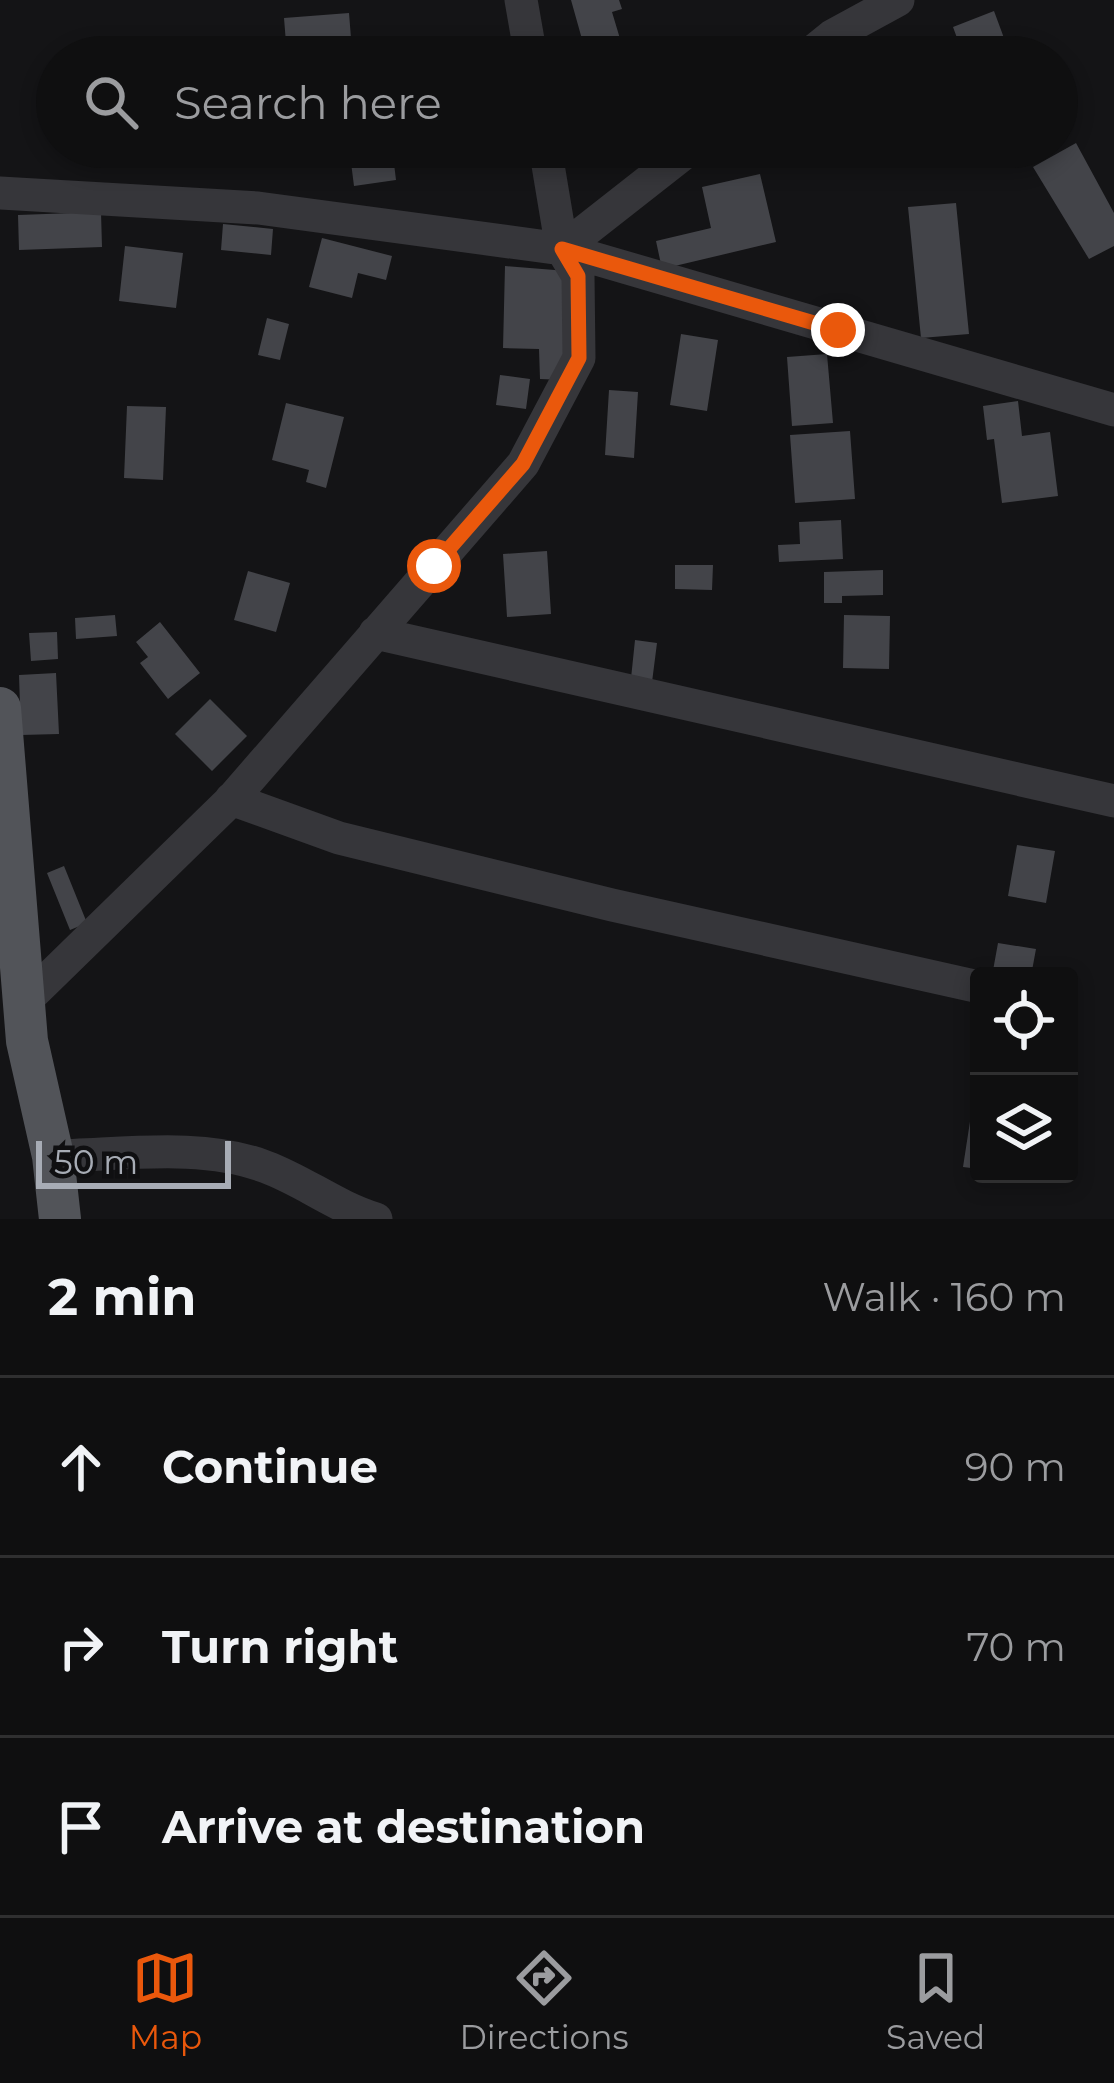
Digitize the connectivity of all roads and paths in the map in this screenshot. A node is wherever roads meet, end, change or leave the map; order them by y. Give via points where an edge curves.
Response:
1 (521, 0) edge
2 (898, 0) edge
3 (527, 36) edge
4 (832, 36) edge
5 (548, 168) edge
6 (665, 168) edge
7 (0, 193) edge
8 (562, 249) junction
9 (1114, 410) edge
10 (376, 634) junction
11 (0, 709) edge
12 (231, 799) junction
13 (1114, 801) edge
14 (970, 985) edge
15 (16, 1030) edge
16 (52, 1156) junction
17 (60, 1219) edge
18 (376, 1219) edge

1 - 3 street
2 - 4 street
5 - 8 street
6 - 8 street
7 - 8 street via 258,208
8 - 9 street
8 - 10 street via 578,276 579,358 523,464
10 - 12 street
10 - 13 street
11 - 15 main road
12 - 14 street via 339,838
12 - 15 street
15 - 16 main road
16 - 17 main road
16 - 18 street via 198,1154 265,1166

